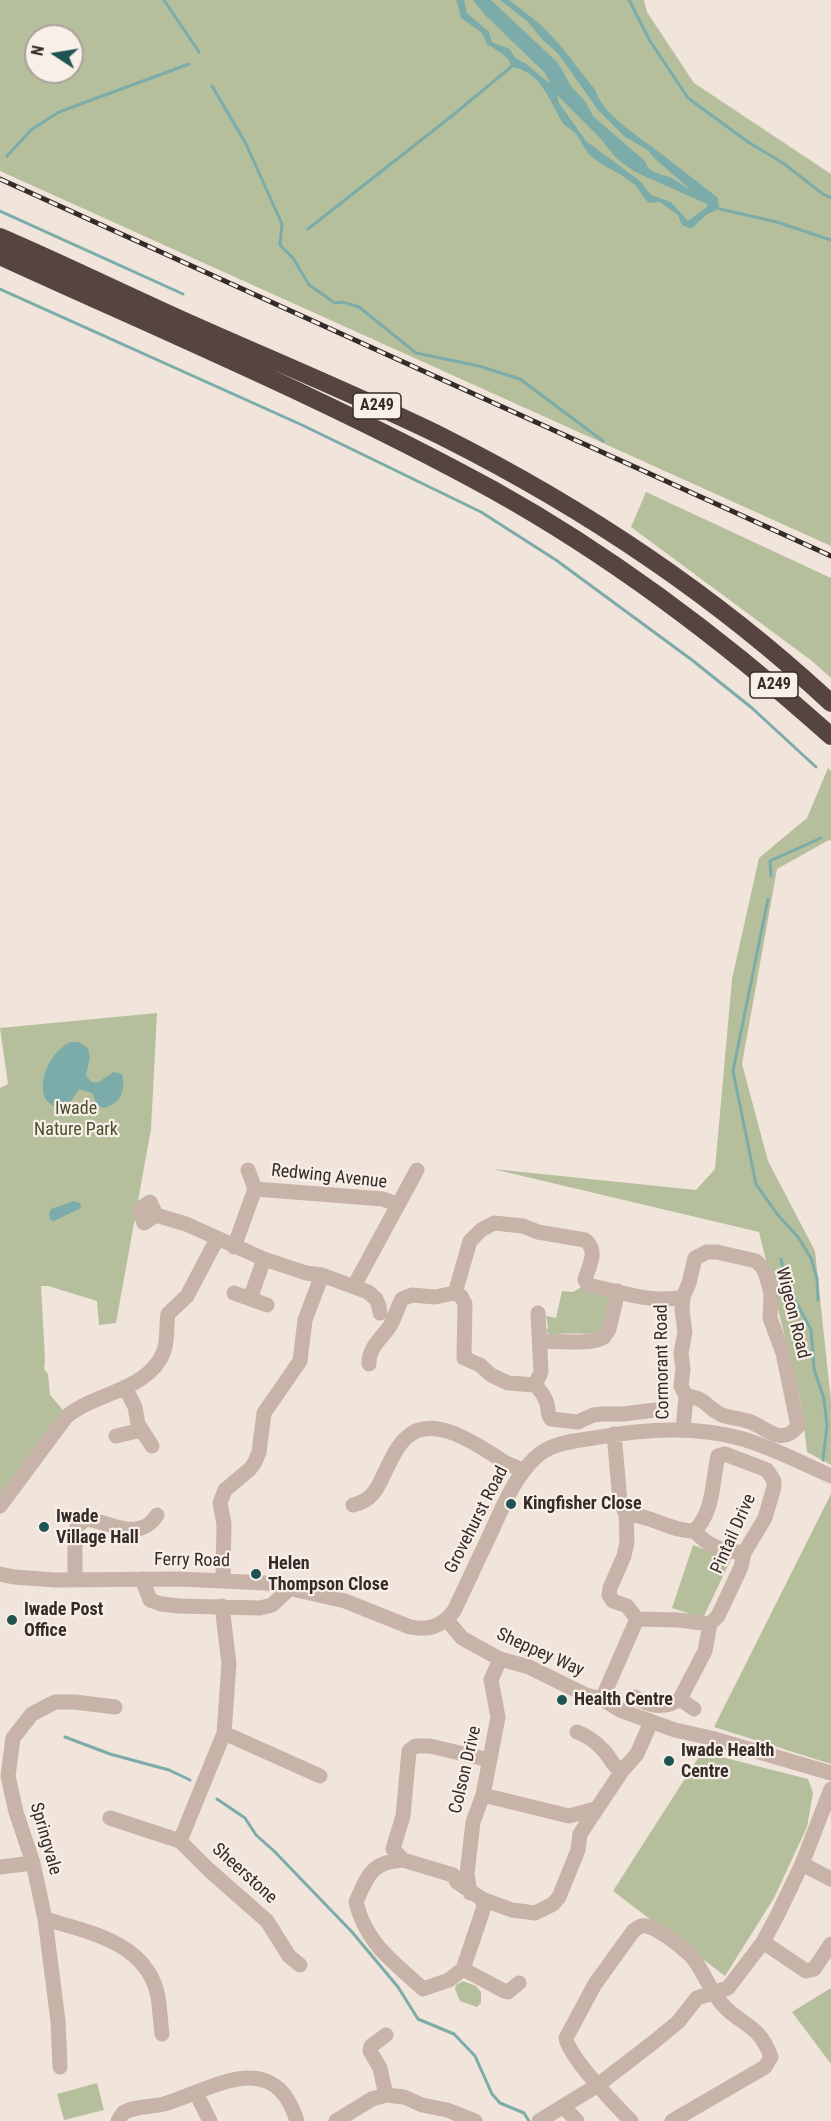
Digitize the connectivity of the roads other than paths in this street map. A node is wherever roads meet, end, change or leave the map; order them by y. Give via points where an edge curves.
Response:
1 (0, 237) edge
2 (0, 256) edge
3 (831, 703) edge
4 (831, 736) edge
5 (248, 1170) dead end
6 (417, 1170) dead end
7 (255, 1189) junction
8 (398, 1205) junction
9 (156, 1215) dead end
10 (217, 1239) junction
11 (234, 1247) junction
12 (264, 1259) junction
13 (322, 1275) junction
14 (354, 1286) junction
15 (618, 1291) junction
16 (234, 1293) dead end
17 (455, 1293) junction
18 (683, 1297) junction
19 (250, 1299) junction
20 (267, 1305) dead end
21 (380, 1313) dead end
22 (538, 1313) dead end
23 (540, 1342) junction
24 (369, 1364) dead end
25 (535, 1385) junction
26 (125, 1387) junction
27 (686, 1396) junction
28 (655, 1410) dead end
29 (141, 1430) junction
30 (683, 1430) junction
31 (614, 1434) junction
32 (116, 1436) dead end
33 (152, 1446) dead end
34 (523, 1470) junction
35 (831, 1476) edge
36 (0, 1506) edge
37 (360, 1506) dead end
38 (626, 1514) junction
39 (157, 1515) dead end
40 (694, 1531) junction
41 (744, 1553) junction
42 (0, 1574) edge
43 (75, 1579) junction
44 (142, 1579) junction
45 (223, 1580) junction
46 (289, 1589) junction
47 (222, 1606) junction
48 (637, 1619) junction
49 (447, 1620) junction
50 (710, 1624) junction
51 (500, 1659) junction
52 (635, 1697) dead end
53 (602, 1699) junction
54 (680, 1699) junction
55 (115, 1707) dead end
56 (694, 1709) dead end
57 (651, 1722) junction
58 (577, 1732) dead end
59 (224, 1733) junction
60 (489, 1760) junction
61 (622, 1771) junction
62 (831, 1773) edge
63 (320, 1776) dead end
64 (831, 1789) edge
65 (483, 1796) junction
66 (595, 1809) junction
67 (568, 1816) junction
68 (110, 1818) dead end
69 (825, 1822) edge
70 (580, 1834) junction
71 (180, 1841) junction
72 (403, 1860) junction
73 (33, 1863) junction
74 (802, 1864) junction
75 (0, 1867) edge
76 (831, 1879) edge
77 (476, 1896) junction
78 (45, 1919) junction
79 (763, 1942) junction
80 (831, 1944) edge
81 (300, 1965) dead end
82 (463, 1970) junction
83 (519, 1983) dead end
84 (712, 1992) junction
85 (162, 2034) dead end
86 (386, 2036) dead end
87 (60, 2067) dead end
88 (598, 2085) junction
89 (196, 2093) junction
90 (386, 2096) junction
91 (563, 2106) junction
92 (446, 2116) edge
93 (118, 2121) edge
94 (210, 2121) edge
95 (297, 2121) edge
96 (336, 2121) edge
97 (476, 2121) edge
98 (539, 2121) edge
99 (577, 2121) edge
100 (631, 2121) edge
101 (672, 2121) edge

1 - 3 highway, A249 via 379,407 508,472 620,539 691,589
2 - 4 highway, A249 via 371,427 503,496 590,548 698,624
5 - 7 street, Redwing Avenue
6 - 8 street
7 - 8 street, Redwing Avenue via 383,1199
7 - 11 street, Redwing Avenue
8 - 14 street
9 - 10 street
10 - 11 street
10 - 26 street via 188,1296 171,1310 165,1348 158,1363
11 - 12 street
12 - 13 street via 306,1274
12 - 19 street
13 - 14 street
13 - 45 street via 305,1320 300,1361 284,1398 264,1413 255,1462 225,1490 219,1503 224,1524
14 - 21 street via 376,1299
15 - 17 street, Cormorant Road via 588,1285 585,1280 593,1252 585,1240 494,1223 470,1241
15 - 18 street, Cormorant Road via 649,1299
15 - 23 street via 609,1329 598,1341
16 - 19 street
17 - 24 street via 402,1299 389,1328 372,1351
17 - 25 street via 465,1304 464,1358 508,1383
18 - 27 street, Cormorant Road via 686,1332 681,1353 681,1386
18 - 27 street, Wigeon Road via 695,1258 707,1252 746,1258 762,1267 771,1293 770,1318 783,1353 798,1426 793,1433 771,1434 750,1421 719,1413 701,1399
19 - 20 street
22 - 23 street
23 - 25 street via 541,1372
25 - 28 street, Cormorant Road via 543,1394 551,1419 578,1422 593,1415
26 - 29 street
26 - 36 street via 66,1417
27 - 30 street, Cormorant Road
29 - 32 street
29 - 33 street
30 - 31 street, Grovehurst Road
30 - 35 street, Grovehurst Road via 742,1439
31 - 34 street, Grovehurst Road via 557,1445
31 - 38 street via 620,1501
34 - 37 street via 461,1437 424,1428 406,1437 372,1496
34 - 49 street, Grovehurst Road
38 - 40 street via 660,1521 679,1531
38 - 48 street via 627,1542 609,1595 613,1601 627,1606
39 - 43 street via 150,1526 136,1531 86,1519 77,1526
40 - 41 street via 707,1544
40 - 41 street, Pintail Drive via 708,1512 718,1456 724,1454 767,1470 774,1481 772,1496 765,1518
41 - 50 street, Pintail Drive via 731,1589
42 - 43 street, Ferry Road
43 - 44 street, Ferry Road
44 - 45 street, Ferry Road
44 - 47 street via 150,1600 161,1604
45 - 46 street, Ferry Road via 266,1582
46 - 47 street via 272,1605
46 - 49 street, Ferry Road via 345,1600 419,1629
47 - 59 street via 229,1664
48 - 50 street
48 - 53 street
49 - 51 street, Sheppey Way via 462,1638
50 - 54 street, Pintail Drive via 705,1651
51 - 53 street, Sheppey Way via 529,1667
51 - 60 street, Colson Drive via 491,1680 498,1717
52 - 54 street via 657,1706
53 - 57 street, Sheppey Way
54 - 56 street
55 - 73 street, Springvale via 54,1702 32,1714 13,1738 8,1776
57 - 61 street via 637,1754
57 - 62 street, Sheppey Way
58 - 61 street via 588,1735
59 - 63 street
59 - 71 street
60 - 65 street, Colson Drive
60 - 72 street via 430,1746 415,1746 409,1751 403,1816 393,1849
61 - 66 street
64 - 69 street
65 - 67 street
65 - 77 street, Colson Drive via 473,1822 467,1874
66 - 67 street
66 - 70 street
67 - 70 street
68 - 71 street, Sheerstone
69 - 74 street
70 - 77 street via 578,1850 553,1904 535,1913 512,1910
71 - 81 street, Sheerstone via 267,1921 289,1956
72 - 77 street via 453,1875
72 - 82 street via 386,1861 372,1870 356,1902 368,1936 423,1989 449,1980
73 - 75 street
73 - 78 street, Springvale
74 - 76 street
74 - 79 street
77 - 82 street via 484,1907
78 - 85 street via 97,1935 129,1950 146,1966 157,1991
78 - 87 street, Springvale
79 - 80 street via 806,1971 814,1969
79 - 84 street via 728,1988
82 - 83 street via 508,1992
84 - 88 street via 696,1998 678,2022
84 - 88 street via 692,1958 654,1927 634,1930 595,1984 566,2035 568,2047
84 - 101 street via 724,2007 753,2027 771,2057 765,2067
86 - 90 street via 370,2046 370,2051 380,2068
88 - 91 street
88 - 100 street
89 - 93 street via 124,2113
89 - 94 street
89 - 95 street via 238,2080 262,2079 280,2090
90 - 92 street via 404,2097
90 - 96 street via 372,2099
91 - 98 street
91 - 99 street
92 - 97 street

